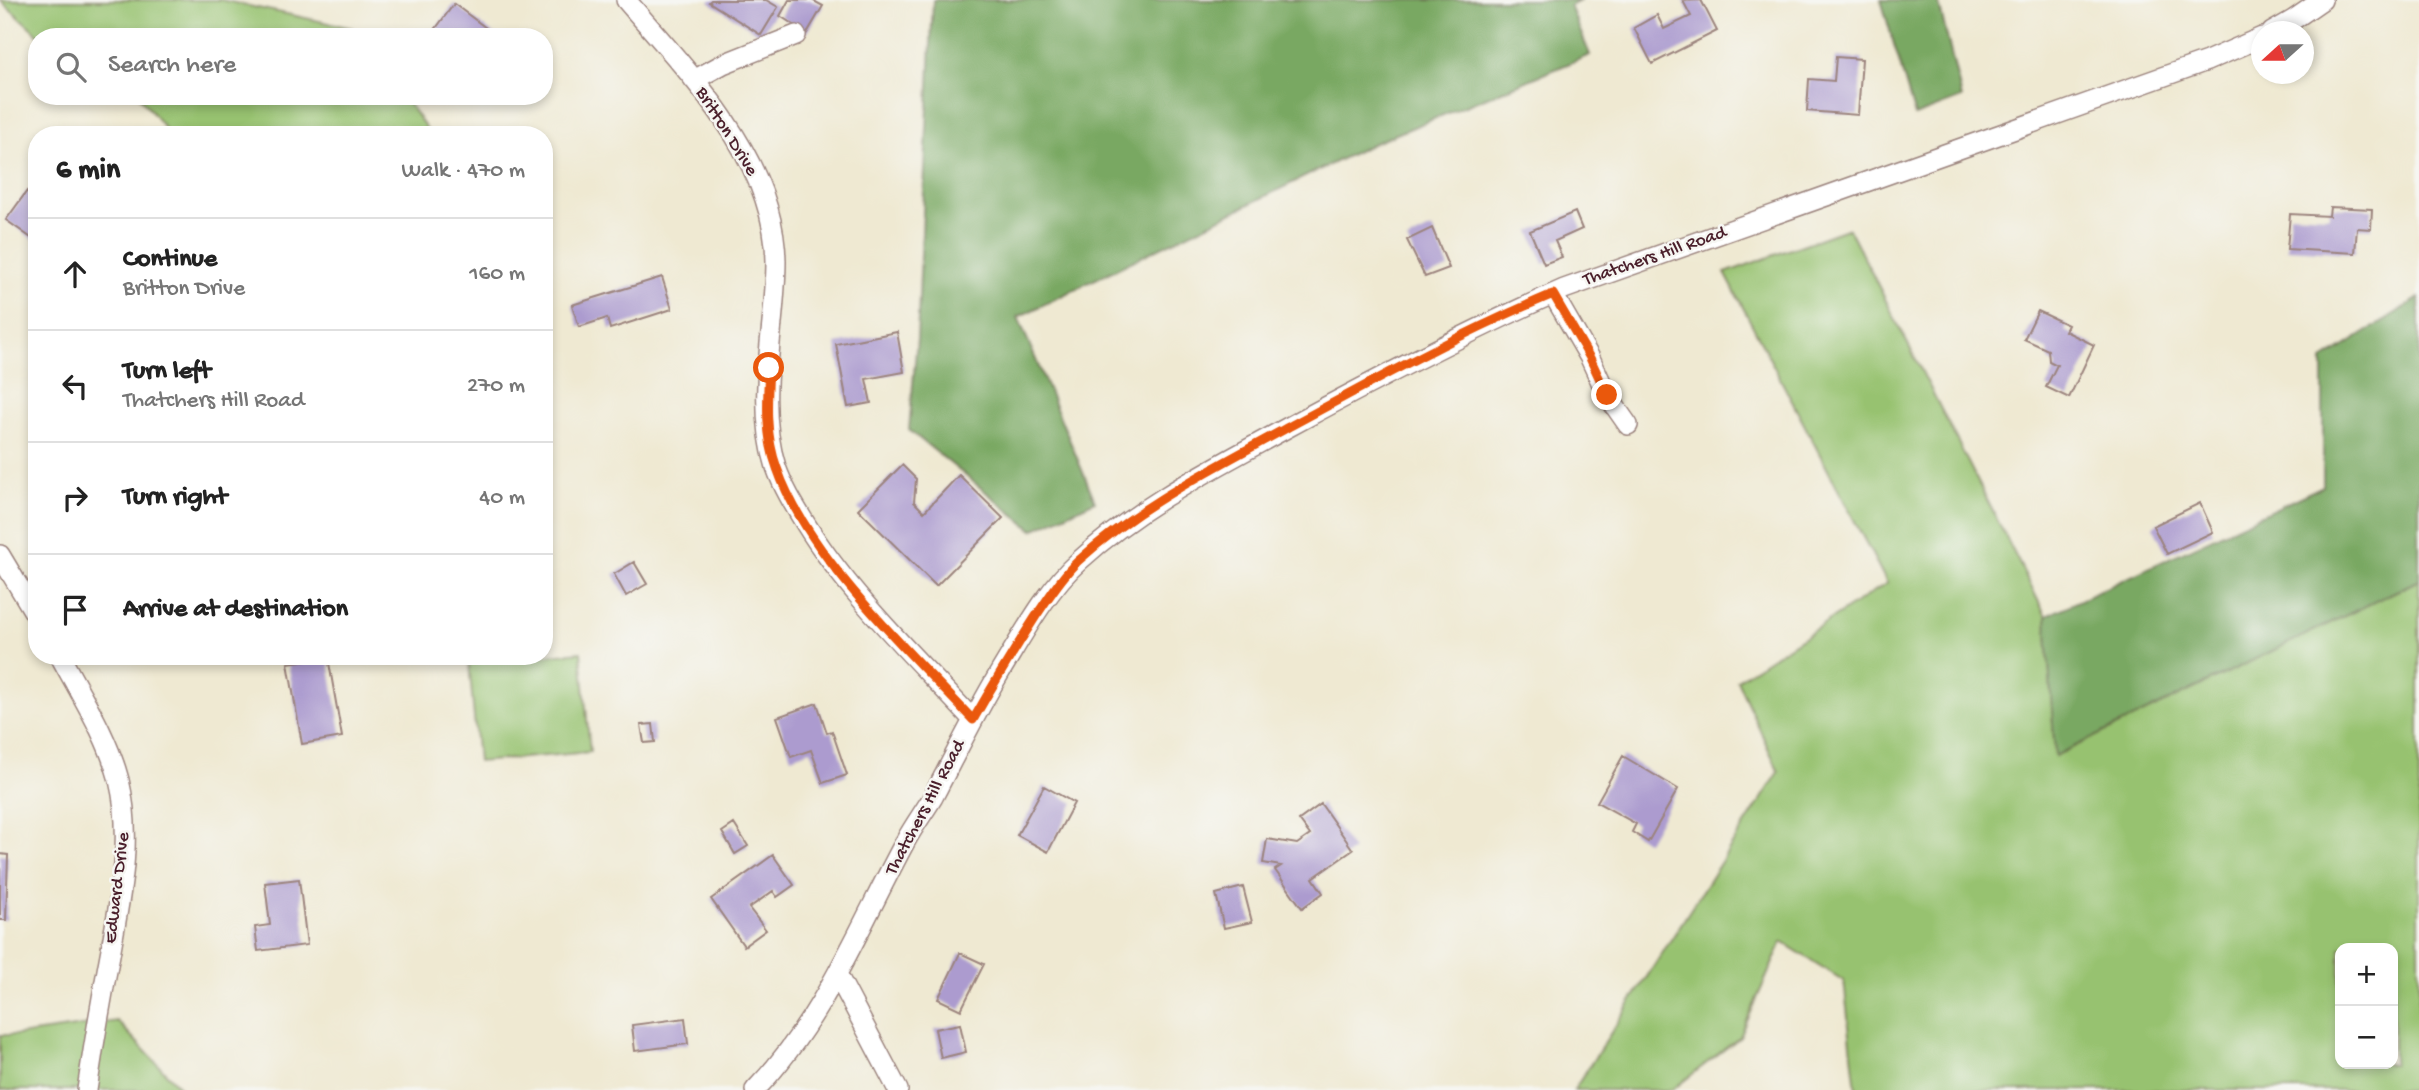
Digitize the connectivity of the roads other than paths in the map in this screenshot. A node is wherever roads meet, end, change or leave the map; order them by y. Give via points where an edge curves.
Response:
1 (626, 0) edge
2 (2322, 0) edge
3 (2291, 21) edge
4 (796, 35) dead end
5 (2251, 42) edge
6 (694, 80) junction
7 (1553, 294) junction
8 (1628, 425) dead end
9 (0, 555) edge
10 (28, 602) edge
11 (65, 665) edge
12 (973, 720) junction
13 (837, 974) junction
14 (87, 1090) edge
15 (755, 1090) edge
16 (898, 1090) edge

1 - 6 street, Britton Drive
2 - 3 street
4 - 6 street
5 - 7 street, Thatchers Hill Road
6 - 12 street, Britton Drive via 750,163 772,228 776,260 769,435 785,488 829,560
7 - 8 street
7 - 12 street, Thatchers Hill Road via 1373,381 1148,507 1077,562 1025,633
9 - 10 street
11 - 14 street, Edward Drive via 99,725 118,779 125,823 118,911
12 - 13 street, Thatchers Hill Road
13 - 15 street, Thatchers Hill Road via 791,1047
13 - 16 street

